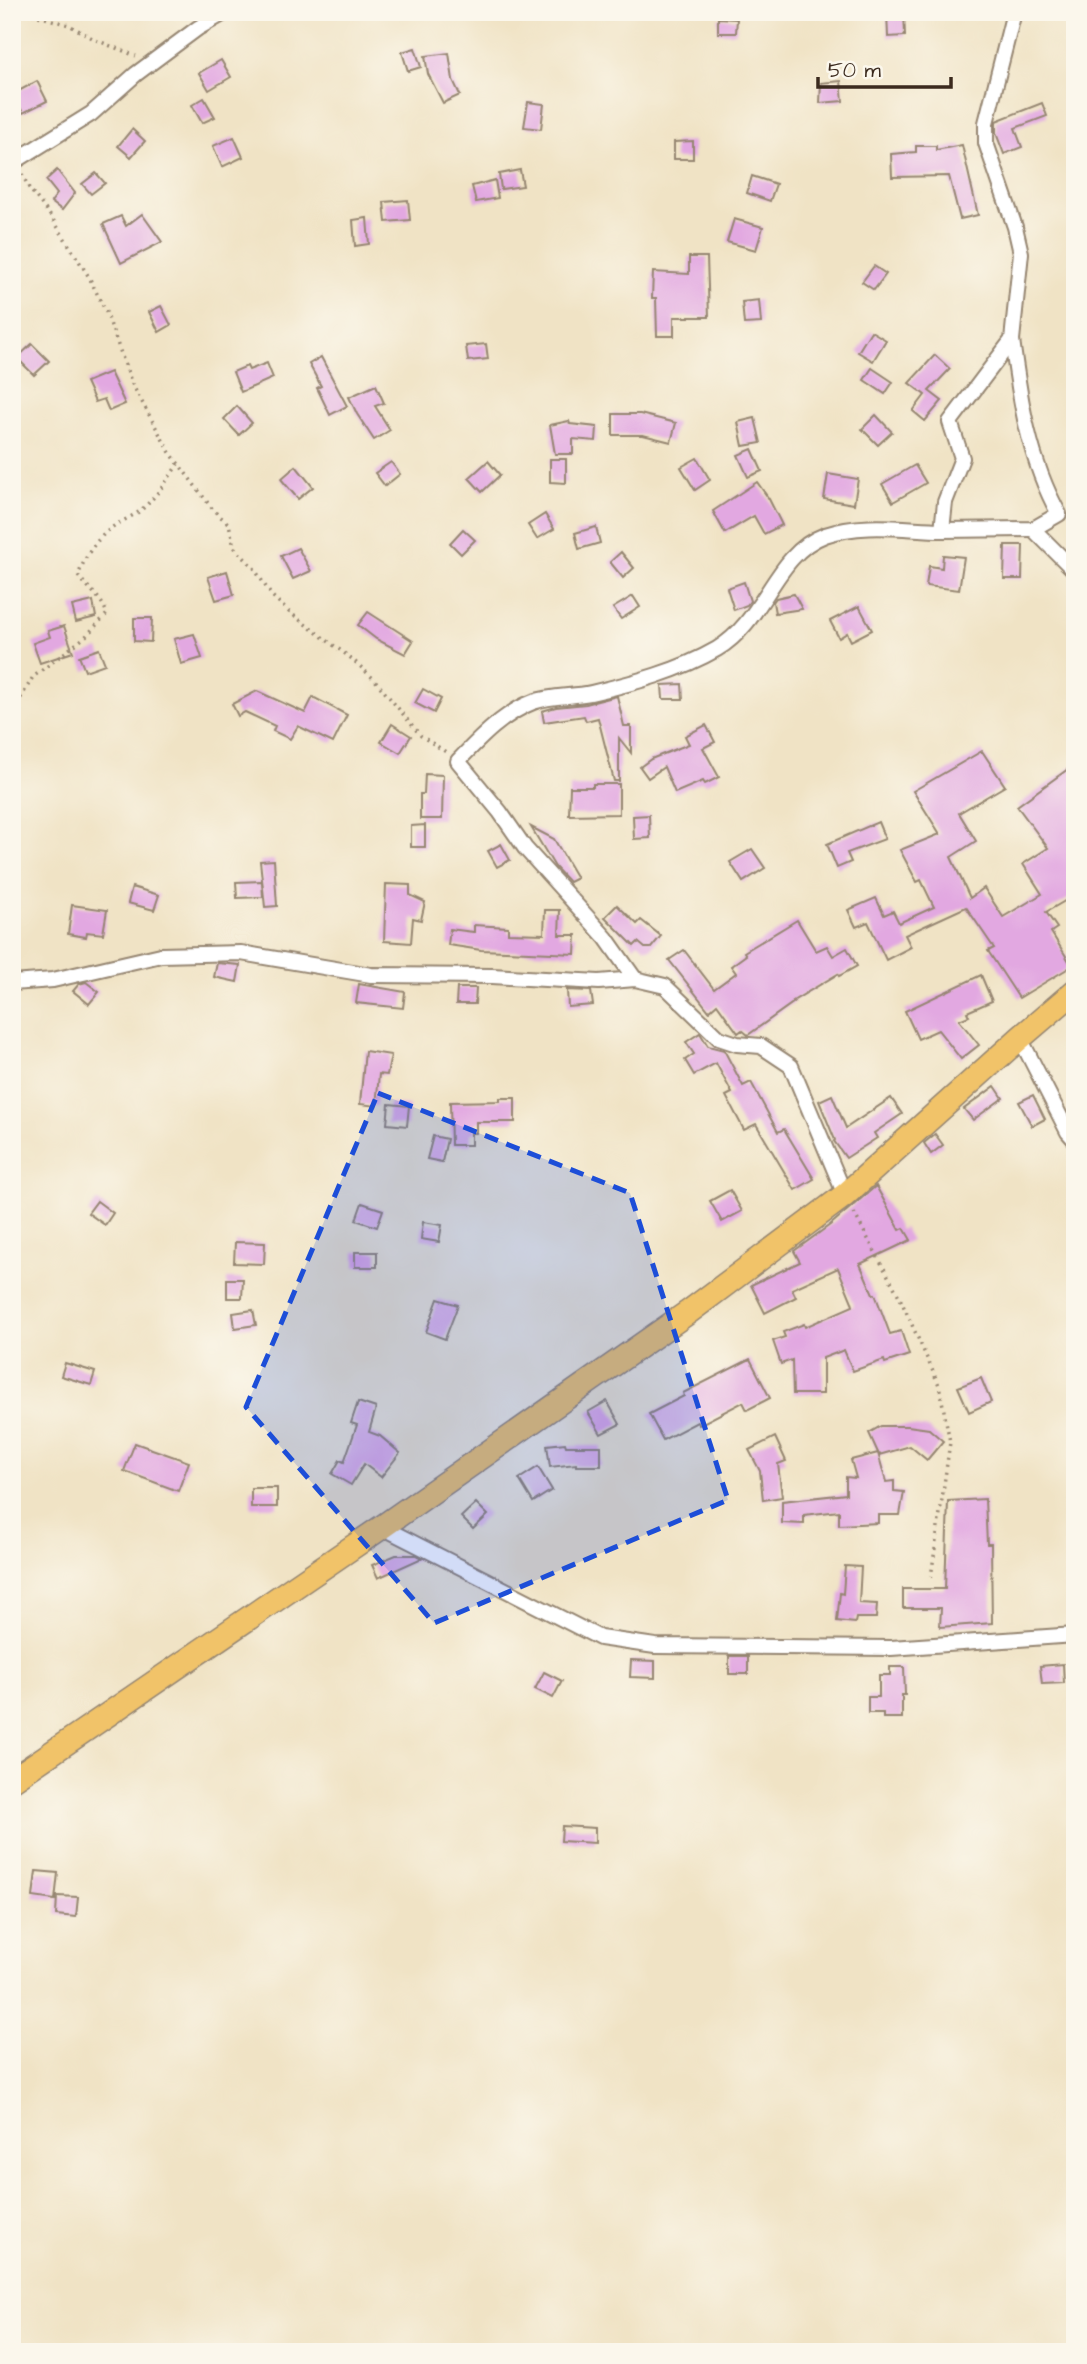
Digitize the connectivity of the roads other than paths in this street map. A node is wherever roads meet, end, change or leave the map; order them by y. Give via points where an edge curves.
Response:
1 (226, 12) edge
2 (1014, 12) edge
3 (14, 162) edge
4 (1012, 340) junction
5 (1033, 529) junction
6 (942, 530) junction
7 (1075, 571) edge
8 (635, 979) junction
9 (12, 983) edge
10 (1075, 991) edge
11 (1020, 1038) junction
12 (1075, 1140) edge
13 (845, 1195) junction
14 (382, 1527) junction
15 (1075, 1635) edge
16 (12, 1780) edge

1 - 3 street via 198,28 91,114
2 - 4 street via 986,123 986,143 1021,253
4 - 5 street via 1032,452 1059,514
4 - 6 street via 950,422 962,458 945,502
5 - 6 street
5 - 7 street
6 - 8 street via 855,526 822,536 793,556 746,625 720,647 689,664 646,677 590,693 535,701 505,716 458,761
8 - 9 street via 599,982 371,975 241,953 161,954 53,980
8 - 13 street via 665,986 719,1038 761,1046 791,1066
10 - 11 main road
11 - 12 street
11 - 13 main road
13 - 14 main road via 691,1311
14 - 15 street via 600,1638 655,1646 891,1648
14 - 16 main road

